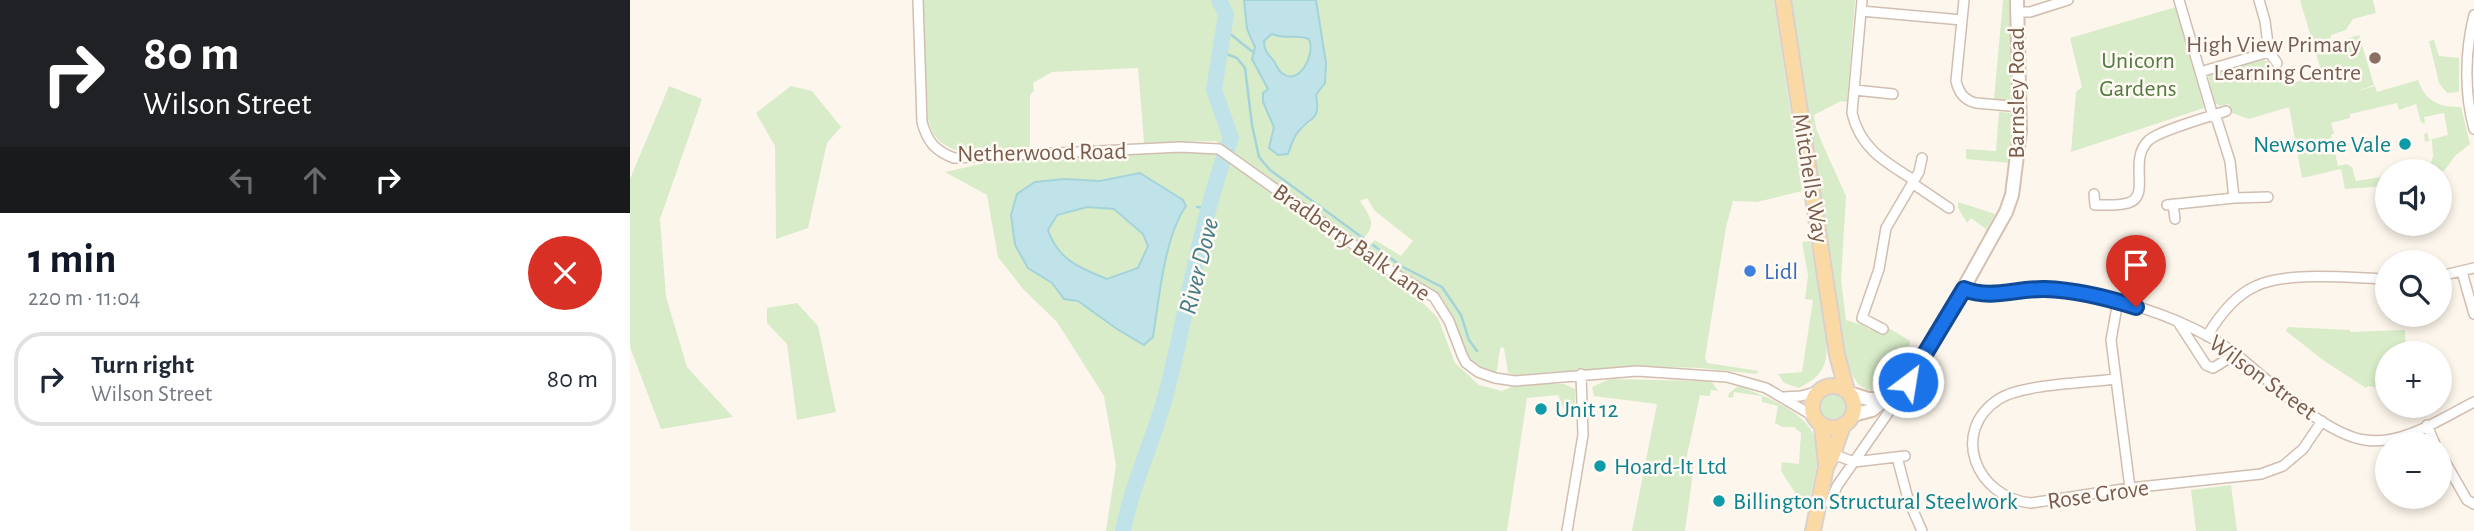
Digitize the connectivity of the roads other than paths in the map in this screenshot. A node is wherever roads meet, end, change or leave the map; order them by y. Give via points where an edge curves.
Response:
1 (918, 0) edge
2 (1783, 0) edge
3 (1861, 0) edge
4 (1964, 0) edge
5 (2068, 0) edge
6 (2179, 0) edge
7 (2259, 0) edge
8 (2017, 6) edge
9 (1861, 11) junction
10 (2474, 15) edge
11 (1962, 20) junction
12 (2269, 52) junction
13 (2277, 63) dead end
14 (2200, 72) junction
15 (1855, 90) junction
16 (1893, 94) dead end
17 (2021, 107) junction
18 (2226, 111) dead end
19 (2213, 116) junction
20 (2474, 129) edge
21 (1219, 149) joint
22 (1922, 158) dead end
23 (1913, 182) junction
24 (2094, 194) dead end
25 (2268, 197) dead end
26 (2234, 198) junction
27 (1949, 208) dead end
28 (2175, 219) dead end
29 (2474, 268) edge
30 (2462, 272) junction
31 (2452, 274) edge
32 (2375, 279) edge
33 (1964, 289) junction
34 (2118, 302) junction
35 (2474, 314) edge
36 (2178, 321) junction
37 (1883, 329) dead end
38 (2207, 335) junction
39 (2236, 354) junction
40 (1837, 355) junction
41 (1581, 374) junction
42 (2115, 379) junction
43 (1820, 390) junction
44 (1848, 392) junction
45 (1784, 397) junction
46 (1886, 399) junction
47 (2474, 402) edge
48 (1888, 413) dead end
49 (1848, 420) junction
50 (1818, 421) junction
51 (2322, 421) junction
52 (2427, 425) junction
53 (2430, 432) edge
54 (1830, 460) junction
55 (1854, 462) junction
56 (2452, 474) edge
57 (2130, 488) junction
58 (1830, 503) dead end
59 (2474, 503) edge
60 (1924, 530) edge
61 (1567, 531) edge
62 (1813, 531) edge

1 - 21 street, Netherwood Road via 922,122 925,136 946,155
2 - 40 main road, Mitchells Way
3 - 9 street
4 - 11 street
5 - 8 street via 2030,12
6 - 14 street
7 - 12 street
8 - 17 street, Barnsley Road
9 - 11 street
9 - 15 street
10 - 20 street via 2468,66
11 - 17 street via 1956,81 1960,93 1976,103
12 - 13 street
12 - 14 street
14 - 19 street
15 - 16 street
15 - 23 street via 1852,113 1862,139
17 - 33 street, Barnsley Road via 2012,195
18 - 19 street
19 - 24 street via 2151,138 2138,156 2141,191 2135,200 2095,205
19 - 26 street via 2230,161
21 - 41 street, Bradberry Balk Lane via 1434,297 1466,363 1478,372 1515,381
22 - 23 street
23 - 27 street
23 - 37 street via 1886,228 1879,269 1862,318
25 - 26 street
26 - 28 street via 2170,205
29 - 30 street
30 - 31 street
30 - 35 street
32 - 38 street via 2278,279 2255,286 2235,300
33 - 34 street, Wilson Street via 1992,295 2042,289
33 - 46 street, Barnsley Road via 1908,382
34 - 36 street, Wilson Street
34 - 42 street via 2111,340
36 - 38 street, Wilson Street
36 - 39 street via 2206,365 2213,368
38 - 39 street, Wilson Street
39 - 51 street, Wilson Street
40 - 43 main road
40 - 44 main road, Mitchells Way
41 - 45 street, Bradberry Balk Lane via 1697,374 1744,380
41 - 61 street via 1583,435
42 - 57 street
42 - 57 street, Rose Grove via 2025,390 1999,399 1979,423 1974,458 1984,480 2017,502
43 - 44 main road via 1837,386
43 - 45 street
43 - 50 main road via 1813,401
44 - 46 street
44 - 49 main road via 1854,402
45 - 50 street, Bradberry Balk Lane
46 - 49 street, Barnsley Road
47 - 52 street, Wilson Street
48 - 55 street
49 - 50 main road via 1832,428
49 - 54 main road
50 - 54 main road
51 - 52 street, Wilson Street via 2346,434 2380,441
51 - 57 street, Rose Grove via 2303,449 2283,466 2261,474
52 - 53 street
54 - 55 street
54 - 62 main road
55 - 58 street
55 - 60 street via 1901,456 1908,499
56 - 59 street via 2467,500

